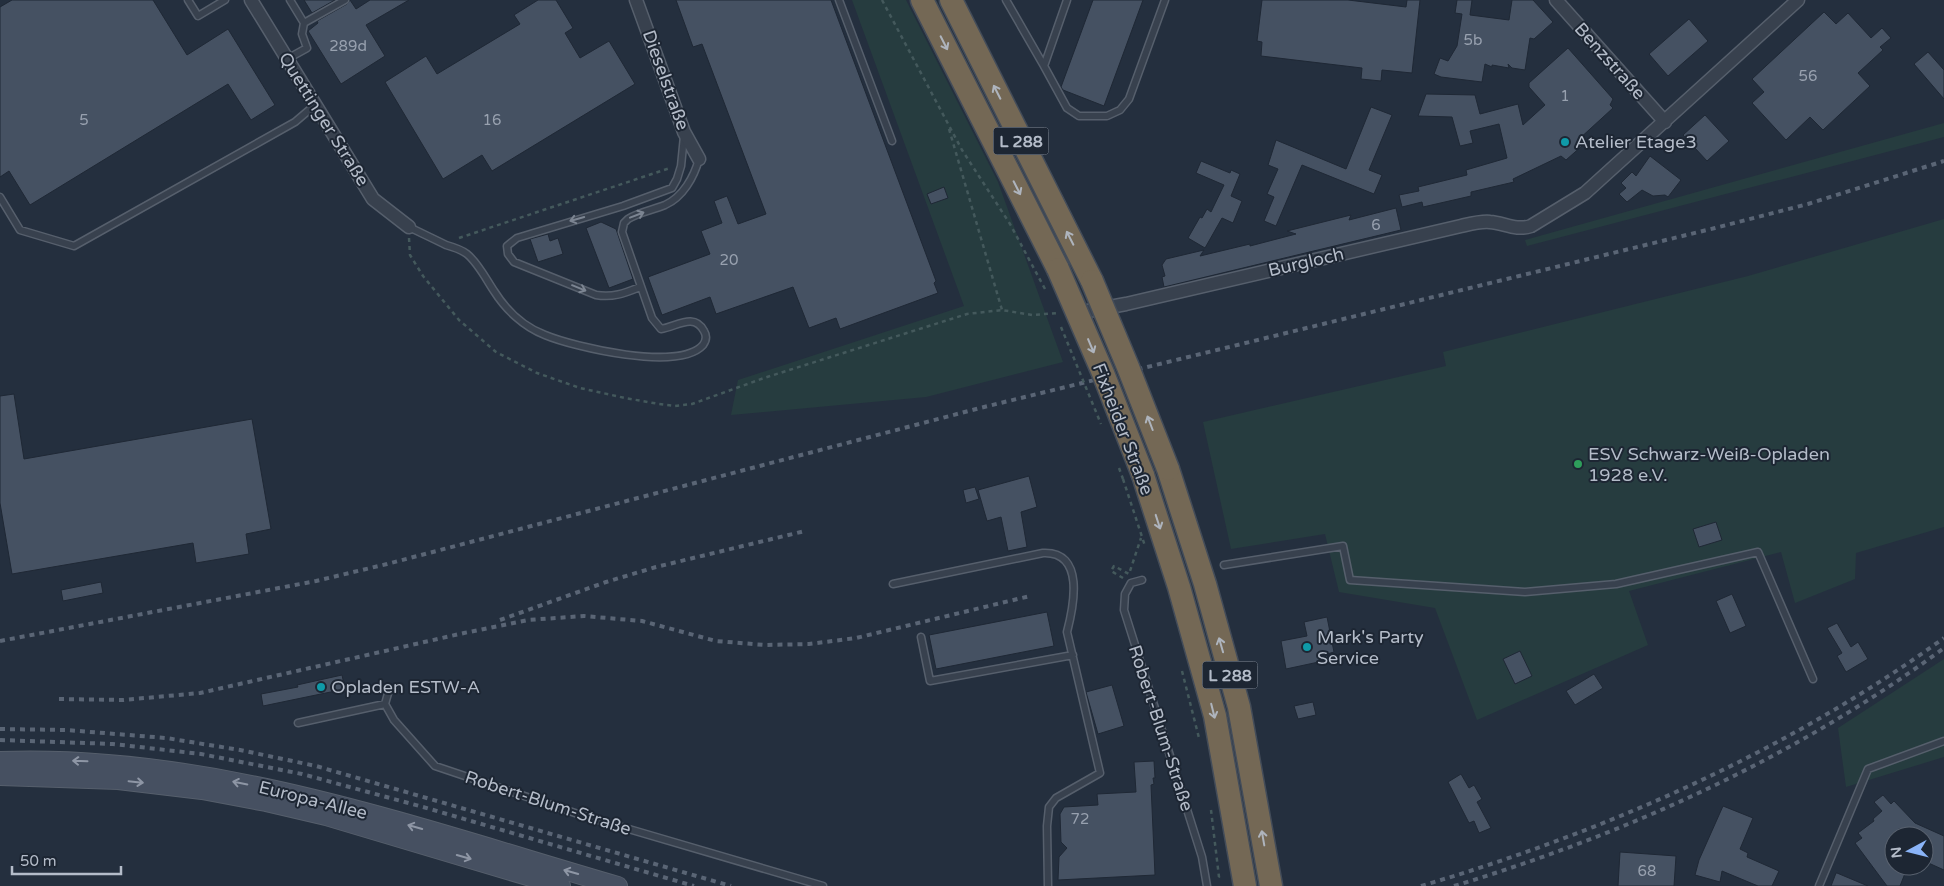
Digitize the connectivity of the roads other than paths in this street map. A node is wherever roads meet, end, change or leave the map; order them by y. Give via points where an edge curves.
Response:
1 (188, 0) edge
2 (225, 0) edge
3 (251, 0) edge
4 (290, 0) edge
5 (344, 0) edge
6 (636, 0) edge
7 (839, 0) edge
8 (922, 0) edge
9 (951, 0) edge
10 (1006, 0) edge
11 (1067, 0) edge
12 (1166, 0) edge
13 (1556, 0) edge
14 (1798, 0) edge
15 (304, 23) junction
16 (287, 59) junction
17 (1044, 66) junction
18 (316, 105) junction
19 (1664, 122) junction
20 (684, 132) junction
21 (892, 141) dead end
22 (698, 159) joint
23 (0, 197) edge
24 (408, 227) joint
25 (640, 287) junction
26 (1088, 311) dead end
27 (1224, 565) dead end
28 (1142, 580) dead end
29 (893, 584) dead end
30 (920, 638) dead end
31 (1073, 654) junction
32 (1813, 678) dead end
33 (389, 690) dead end
34 (385, 704) junction
35 (298, 723) dead end
36 (1944, 740) edge
37 (0, 761) edge
38 (0, 776) edge
39 (561, 886) edge
40 (618, 886) edge
41 (822, 886) edge
42 (1048, 886) edge
43 (1206, 886) edge
44 (1245, 886) edge
45 (1271, 886) edge
46 (1819, 886) edge

1 - 2 lane via 198,16
3 - 16 street, Quettinger Straße
4 - 15 lane
5 - 15 lane
6 - 20 street, Dieselstraße
7 - 21 lane
8 -> 44 highway, Fixheider Straße / L 288, bridge via 1058,269 1102,373 1133,477 1179,587 1215,716
45 -> 9 highway, Fixheider Straße / L 288, bridge via 1239,707 1168,468 1092,281
10 - 17 lane
11 - 17 lane
12 - 17 lane via 1129,99 1120,110 1095,118 1079,116 1067,108
13 - 19 street, Benzstraße
14 - 19 street
15 - 16 lane via 302,34 307,48
16 - 18 street, Quettinger Straße
18 - 23 lane via 295,122 74,246 20,230
18 - 24 street, Quettinger Straße via 373,200
19 - 26 street, Burgloch via 1585,193 1524,228 1487,222 1461,226
20 - 22 street, Dieselstraße
20 -> 25 lane via 681,166 672,188 517,238 507,246 514,262 596,294 617,296
25 -> 22 lane via 622,237 624,223 676,198 696,170
24 - 25 lane via 466,253 509,311 542,334 564,342 653,358 688,353 702,346 706,335 694,321 660,329
27 - 32 lane via 1342,546 1350,580 1525,592 1616,584 1758,552
28 - 43 lane, Robert-Blum-Straße via 1131,583 1125,594 1124,610 1202,857
29 - 31 lane via 1053,552 1062,556 1069,565 1074,585 1067,632
30 - 31 lane via 930,681
31 - 42 lane via 1100,773 1056,798 1049,807
33 - 34 lane
34 - 35 lane
34 - 41 lane, Robert-Blum-Straße via 394,720 435,766 581,815
36 - 46 lane via 1868,769
40 -> 37 main road, Europa-Allee via 338,805 220,779 96,761
38 -> 39 main road, Europa-Allee via 118,780 266,802 326,816

